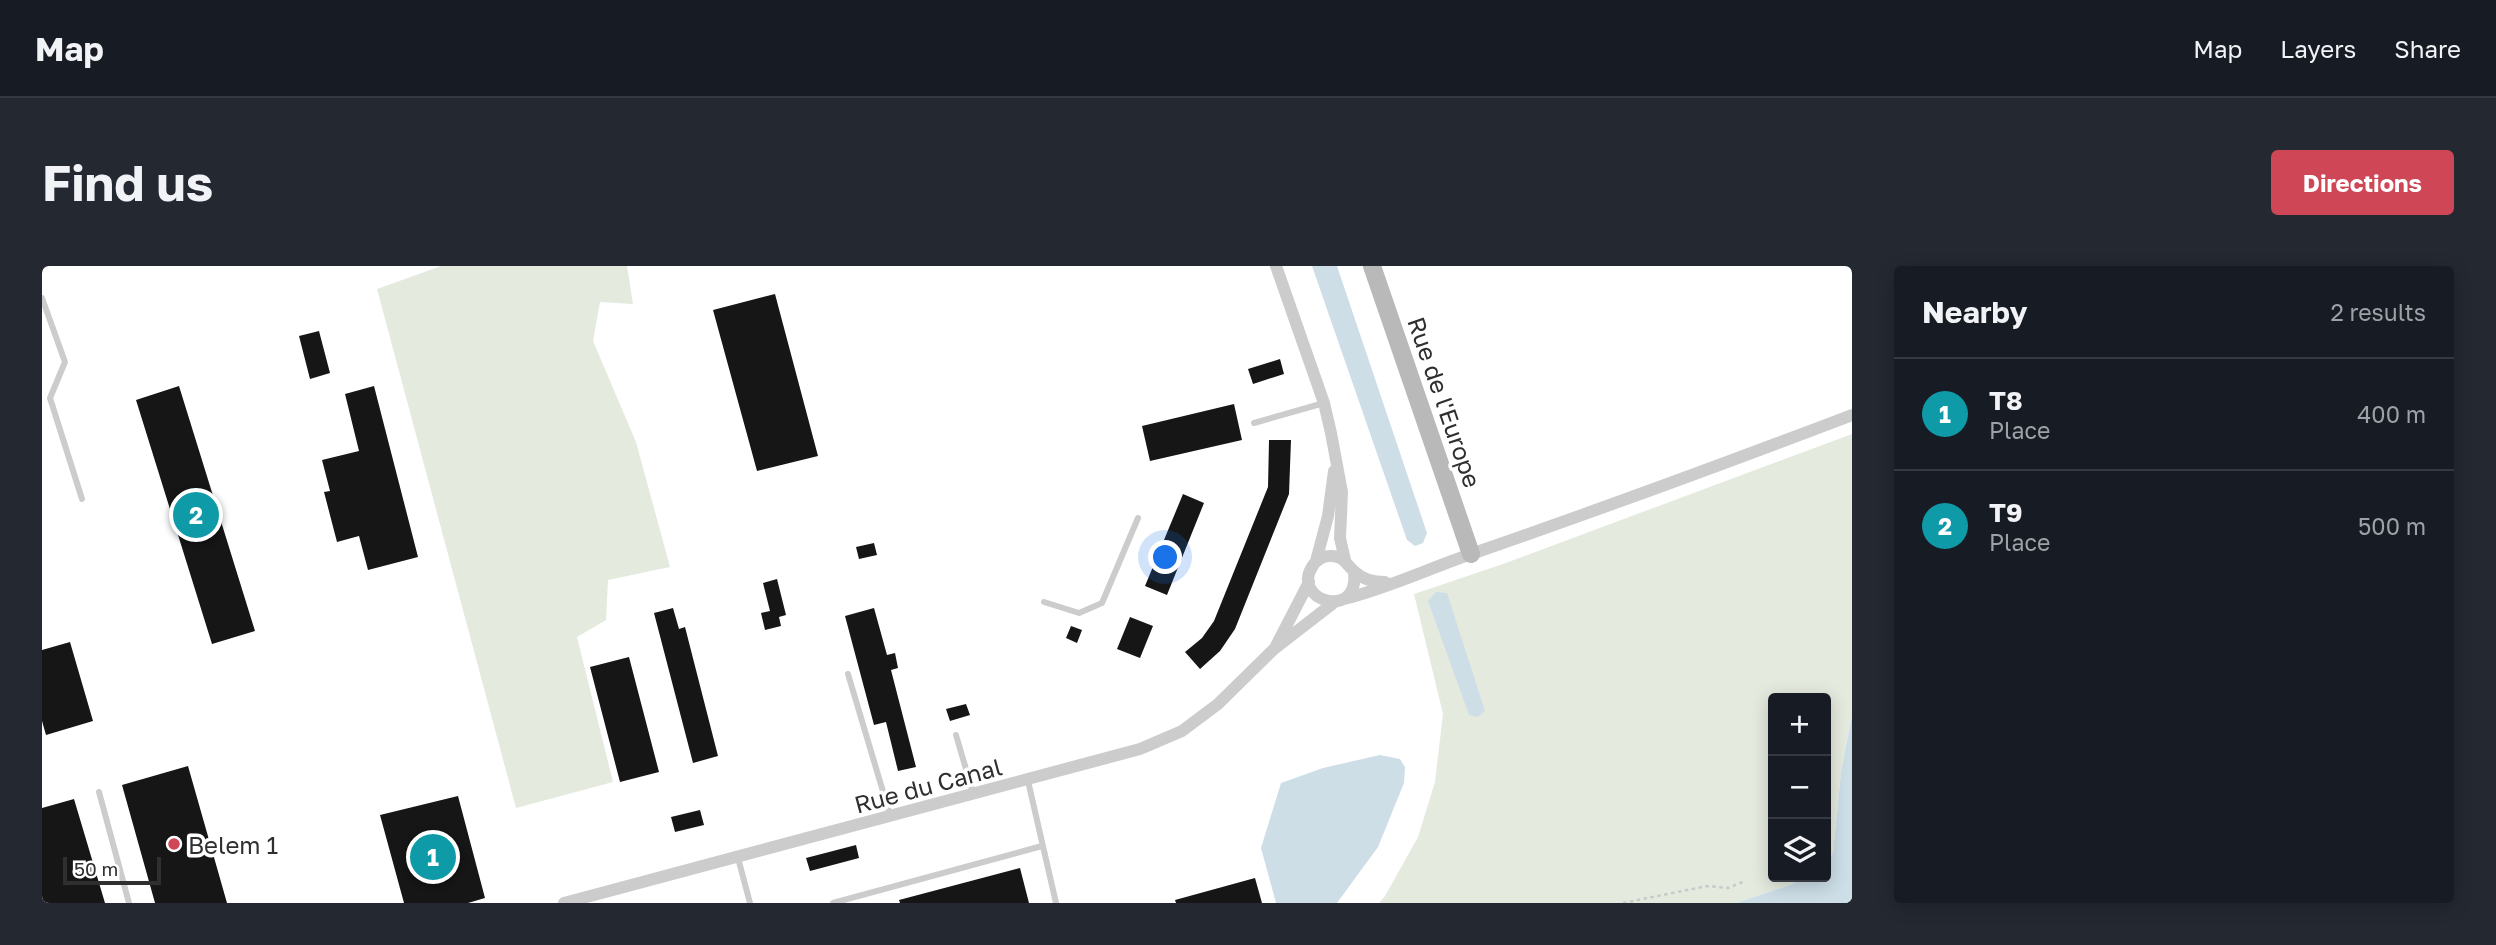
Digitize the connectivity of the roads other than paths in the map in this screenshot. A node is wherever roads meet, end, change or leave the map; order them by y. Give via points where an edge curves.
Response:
1 (1276, 266) edge
2 (1372, 266) edge
3 (42, 298) edge
4 (1324, 403) junction
5 (1852, 415) edge
6 (1254, 423) dead end
7 (1336, 460) junction
8 (82, 499) dead end
9 (1138, 518) dead end
10 (1471, 554) junction
11 (1345, 560) junction
12 (1317, 561) junction
13 (1354, 572) junction
14 (1308, 582) junction
15 (1392, 583) junction
16 (1340, 600) junction
17 (1044, 601) dead end
18 (1274, 649) junction
19 (848, 674) dead end
20 (956, 735) dead end
21 (1028, 781) junction
22 (99, 792) dead end
23 (974, 794) junction
24 (890, 817) junction
25 (1042, 846) junction
26 (738, 858) junction
27 (129, 903) edge
28 (564, 903) edge
29 (750, 903) edge
30 (833, 903) edge
31 (1056, 903) edge

1 - 4 street, Rue du Canal
2 - 10 street, Rue de l'Europe
3 - 8 lane via 65,362 50,398
4 - 6 lane
4 - 7 street, Rue du Canal
5 - 10 street
7 - 11 street, Rue du Canal
7 - 12 street, Rue du Canal
9 - 17 lane via 1102,603 1079,613
10 - 15 street
11 - 12 street via 1330,556
11 - 13 street, Rue du Canal
12 - 14 street, Rue du Canal
13 - 15 street via 1370,582
13 - 16 street via 1353,587
14 - 16 street via 1321,600
14 - 18 street, Rue du Canal
15 - 16 street
16 - 18 street, Rue du Canal
18 - 21 street, Rue du Canal via 1218,704 1182,730 1140,749
19 - 24 lane
20 - 23 lane
21 - 23 street, Rue du Canal
21 - 25 lane
22 - 27 lane
23 - 24 street, Rue du Canal
24 - 26 street, Rue du Canal
25 - 30 lane
25 - 31 lane
26 - 28 street, Rue du Canal
26 - 29 lane

